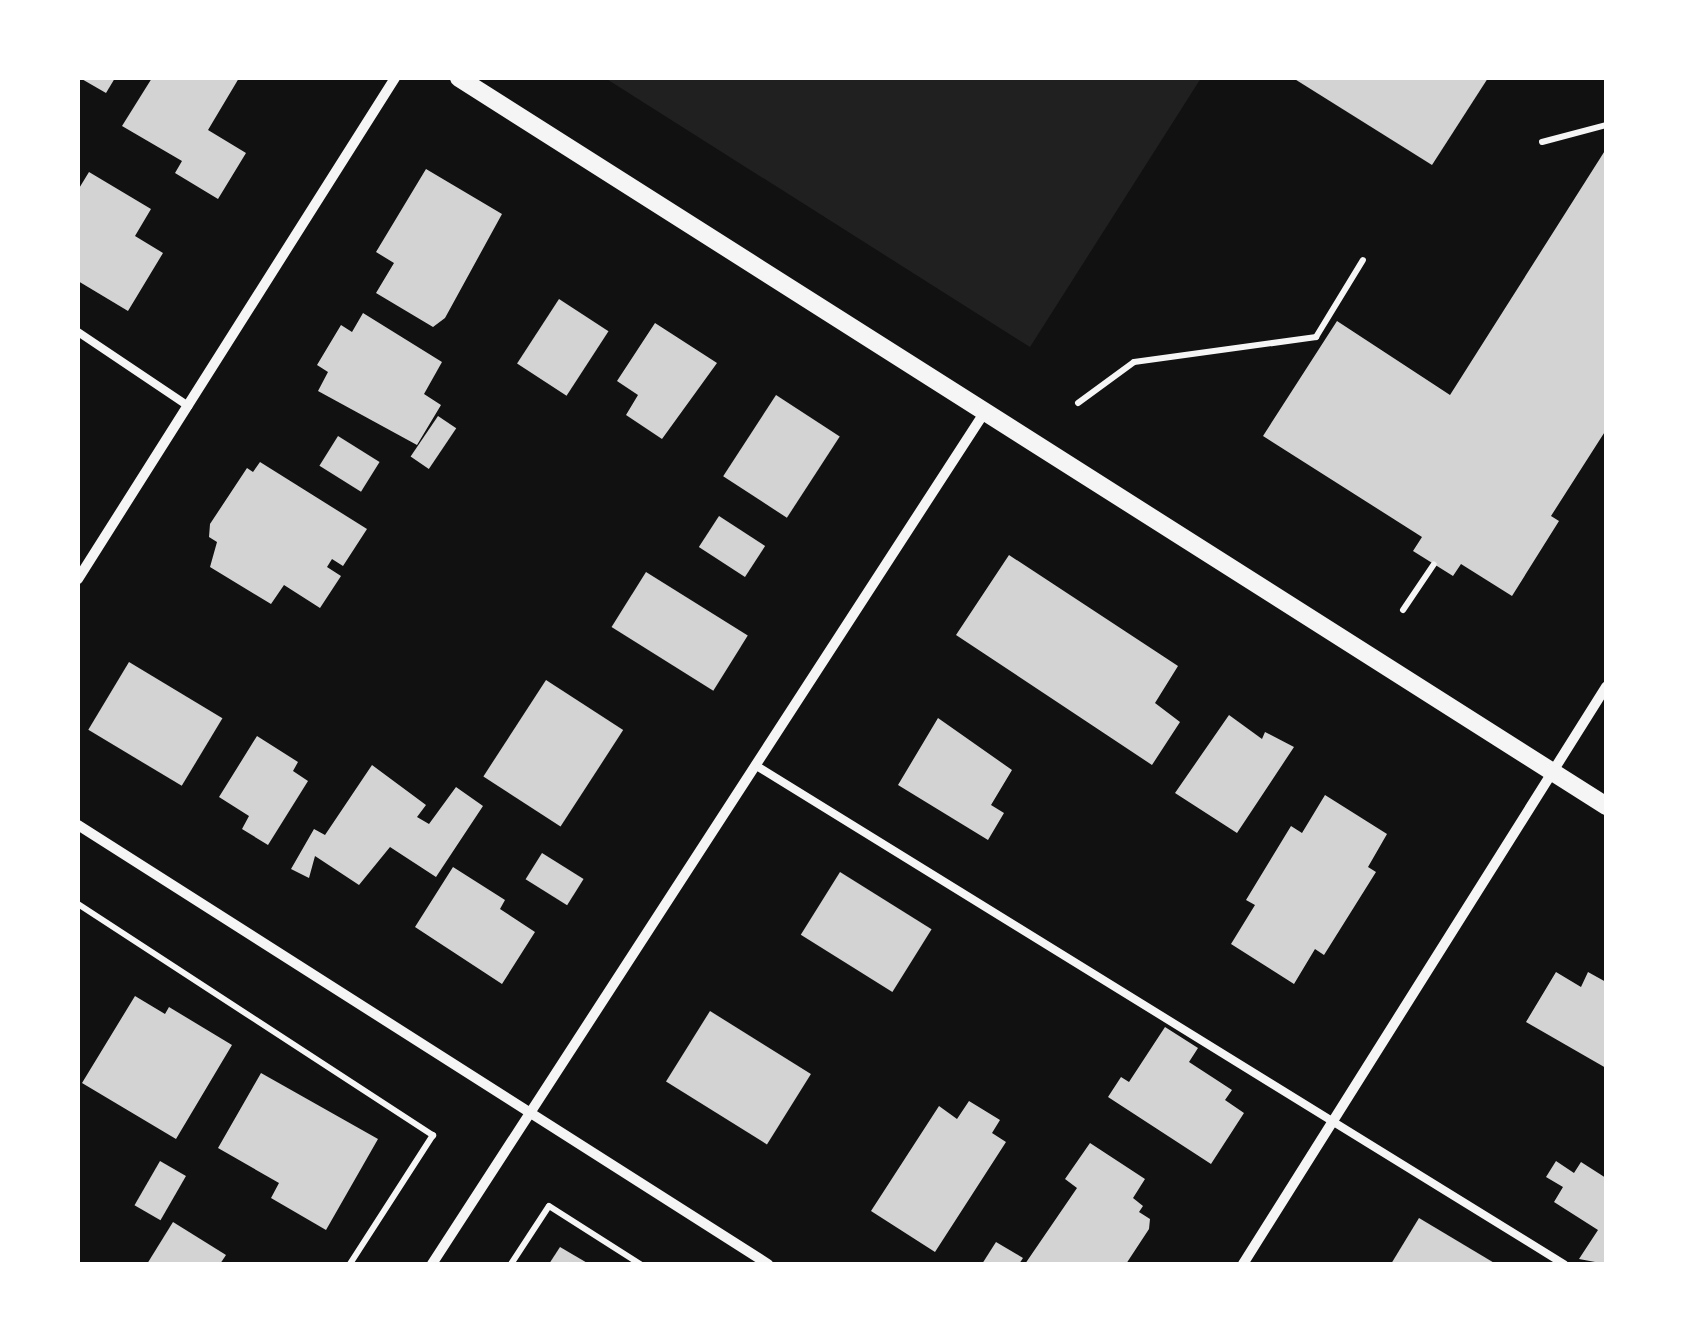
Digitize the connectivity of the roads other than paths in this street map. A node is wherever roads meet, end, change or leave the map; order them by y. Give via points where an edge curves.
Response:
1 (395, 78) edge
2 (459, 78) edge
3 (78, 332) edge
4 (188, 406) junction
5 (988, 408) junction
6 (78, 579) edge
7 (1606, 688) edge
8 (755, 765) junction
9 (1552, 772) junction
10 (1606, 806) edge
11 (78, 825) edge
12 (528, 1112) junction
13 (1331, 1121) junction
14 (432, 1264) edge
15 (768, 1264) edge
16 (1243, 1264) edge
17 (1564, 1264) edge

1 - 4 street
2 - 5 street
3 - 4 lane
4 - 6 street
5 - 8 street
5 - 9 street
7 - 9 street
8 - 12 street
8 - 13 lane
9 - 10 street
9 - 13 street
11 - 12 street
12 - 14 street
12 - 15 street
13 - 16 street
13 - 17 lane

